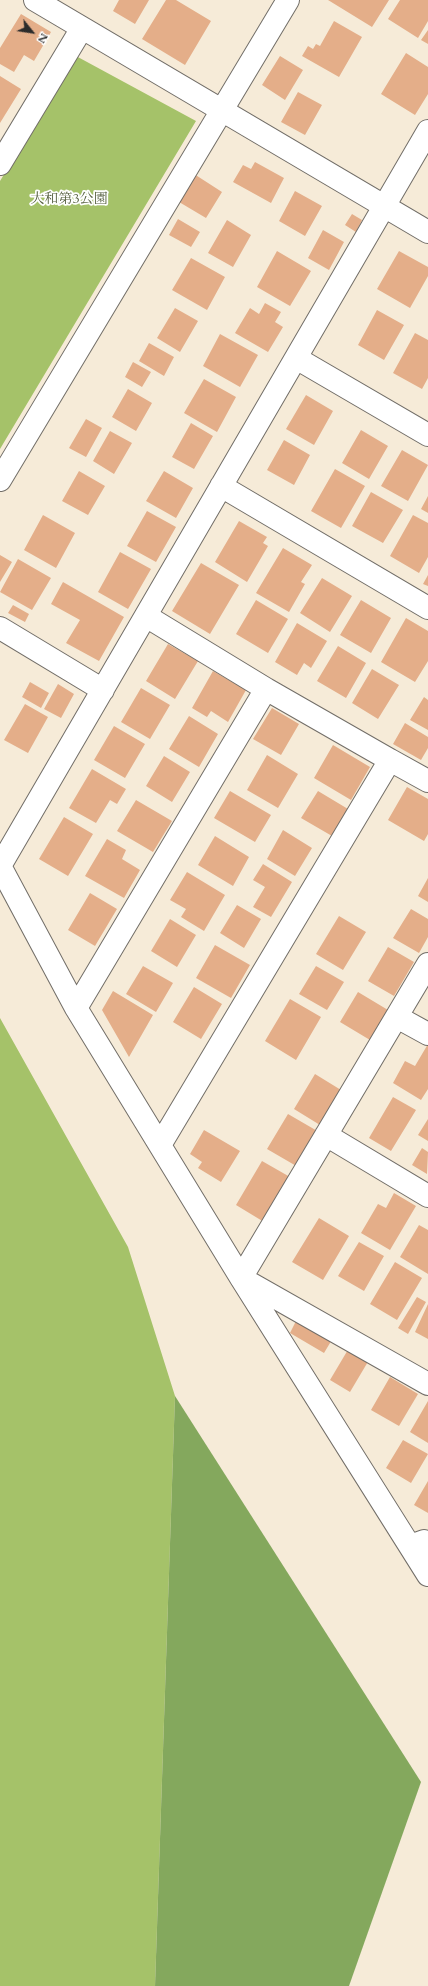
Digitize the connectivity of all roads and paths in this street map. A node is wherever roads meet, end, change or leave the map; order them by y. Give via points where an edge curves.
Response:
1 (35, 0) edge
2 (288, 0) edge
3 (82, 28) junction
4 (222, 110) junction
5 (428, 132) edge
6 (0, 164) edge
7 (385, 206) junction
8 (428, 232) edge
9 (296, 358) junction
10 (428, 436) edge
11 (0, 480) edge
12 (221, 486) junction
13 (428, 608) edge
14 (146, 616) junction
15 (0, 628) edge
16 (266, 689) junction
17 (103, 690) junction
18 (390, 760) junction
19 (428, 781) edge
20 (0, 866) edge
21 (428, 964) edge
22 (76, 1008) junction
23 (397, 1017) junction
24 (428, 1034) edge
25 (326, 1136) junction
26 (160, 1145) junction
27 (428, 1196) edge
28 (241, 1278) junction
29 (428, 1384) edge
30 (419, 1545) edge
31 (428, 1575) edge

1 - 3 street
2 - 4 street
3 - 4 street
3 - 6 street
4 - 7 street
4 - 11 street
5 - 7 street
7 - 8 street
7 - 9 street
9 - 10 street
9 - 12 street
12 - 13 street
12 - 14 street
14 - 16 street
14 - 17 street
15 - 17 street
16 - 18 street
16 - 22 street
17 - 20 street
18 - 19 street
18 - 26 street
20 - 22 street
21 - 23 street
22 - 26 street
23 - 24 street
23 - 25 street
25 - 27 street
25 - 28 street
26 - 28 street
28 - 29 street
28 - 30 street
30 - 31 street

